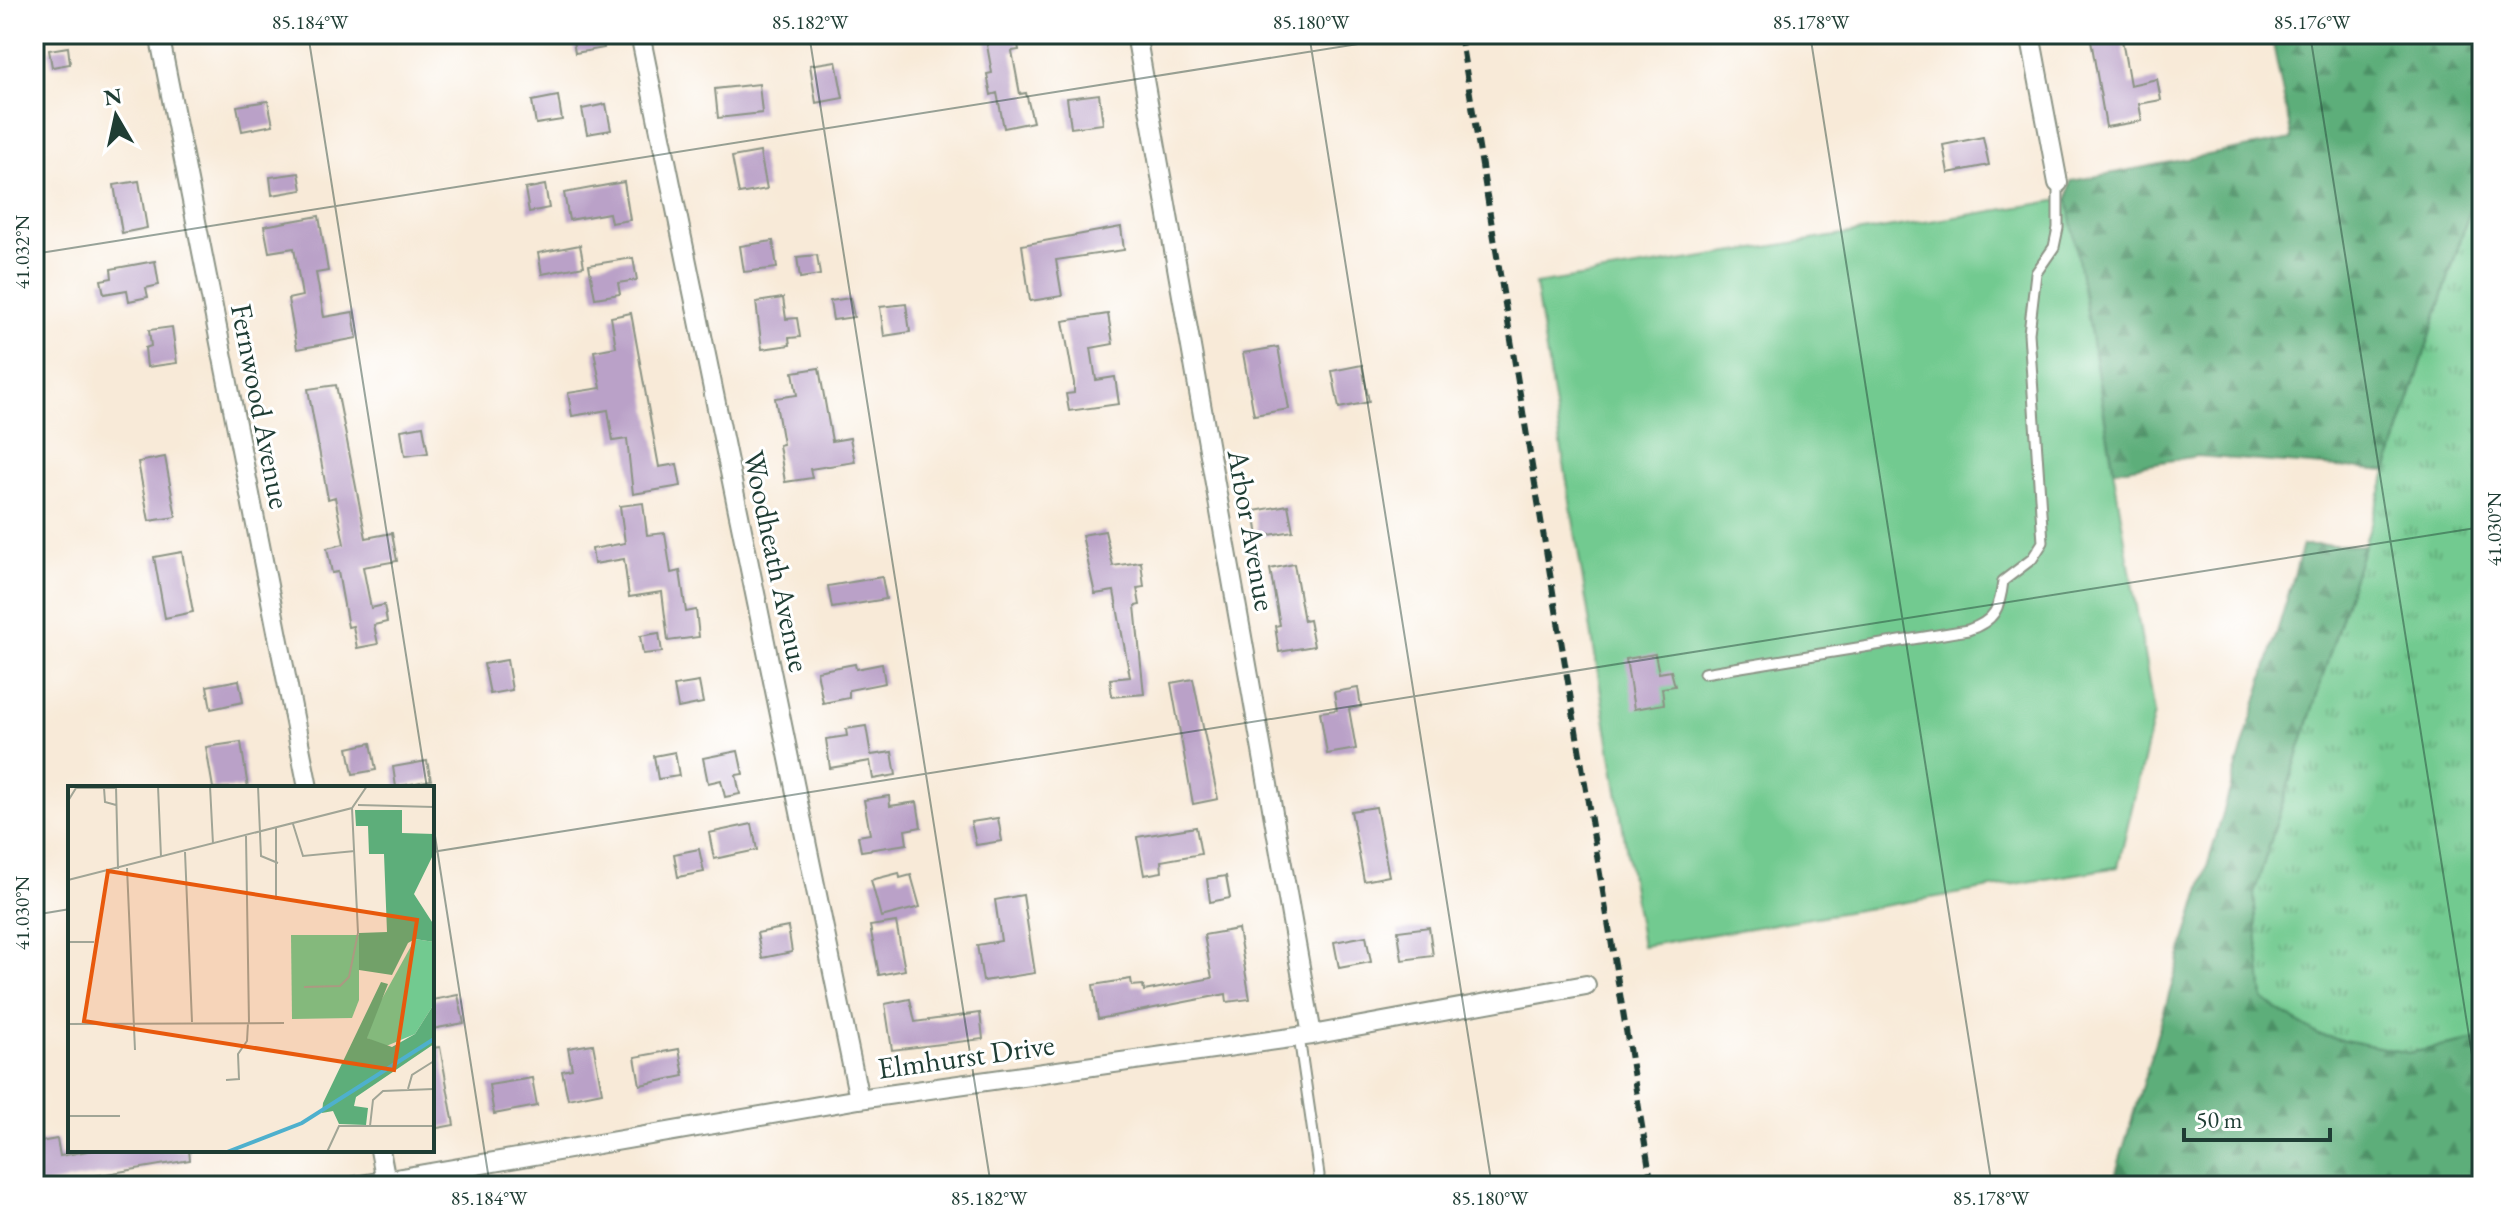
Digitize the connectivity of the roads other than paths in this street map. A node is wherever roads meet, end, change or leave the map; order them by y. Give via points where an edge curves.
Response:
1 (159, 34) edge
2 (640, 34) edge
3 (1136, 34) edge
4 (2030, 34) edge
5 (2058, 183) joint
6 (1704, 673) dead end
7 (308, 786) edge
8 (1586, 985) dead end
9 (1306, 1036) junction
10 (859, 1099) junction
11 (380, 1152) edge
12 (387, 1183) edge
13 (355, 1186) edge
14 (1317, 1186) edge

1 - 7 street, Fernwood Avenue
2 - 10 street, Woodheath Avenue
3 - 9 street, Arbor Avenue
4 - 5 street
5 - 6 lane via 2058,228 2054,247 2036,273 2029,333 2043,542 2032,559 2003,581 1994,616 1968,630
8 - 9 street, Elmhurst Drive
9 - 10 street, Elmhurst Drive
9 - 14 lane
10 - 12 street, Elmhurst Drive
11 - 12 street
12 - 13 street, Elmhurst Drive

